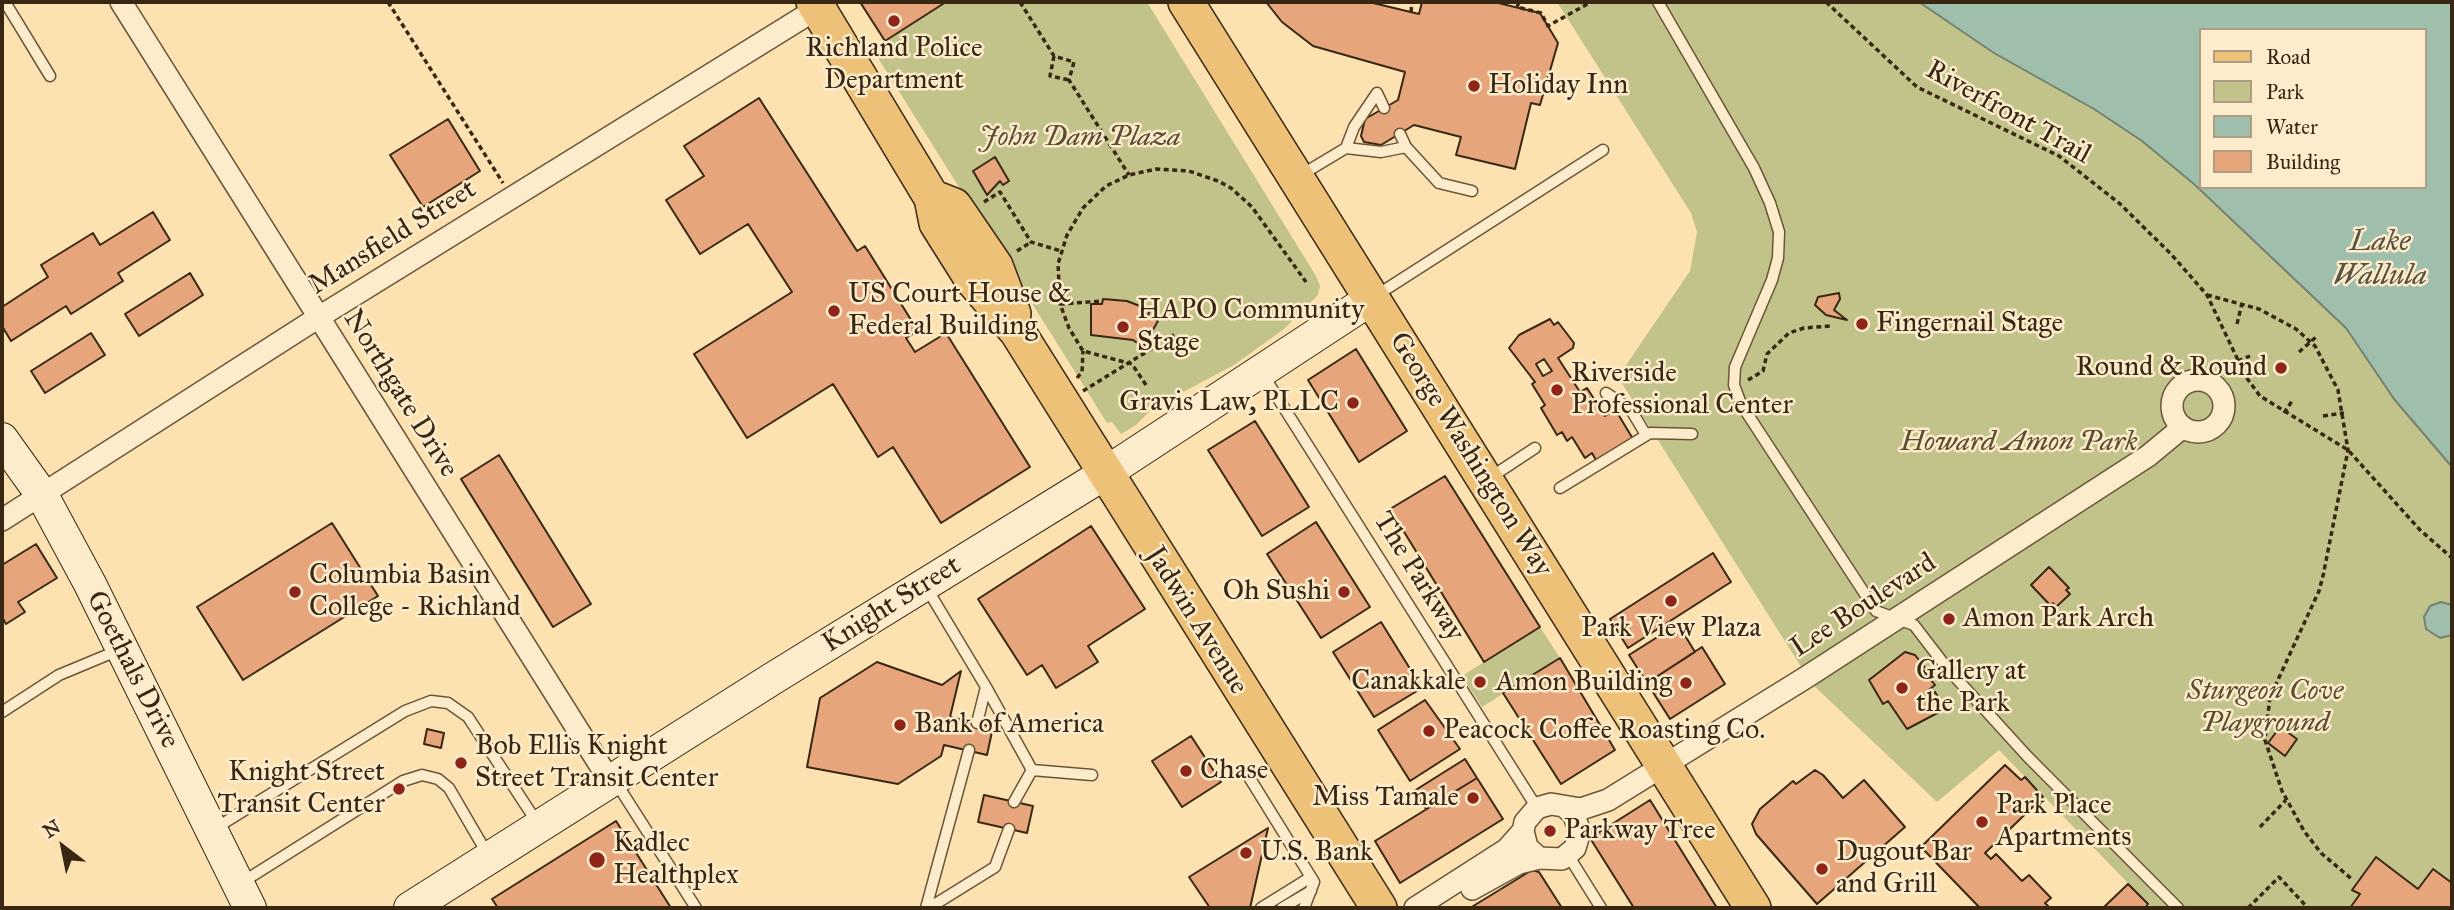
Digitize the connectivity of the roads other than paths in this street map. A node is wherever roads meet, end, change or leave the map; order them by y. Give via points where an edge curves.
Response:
1 (5, 2) edge
2 (121, 2) edge
3 (1186, 2) edge
4 (1658, 2) edge
5 (816, 5) edge
6 (51, 76) dead end
7 (1384, 108) dead end
8 (1400, 134) dead end
9 (1406, 147) junction
10 (1346, 148) junction
11 (1603, 150) dead end
12 (1296, 178) junction
13 (1472, 191) dead end
14 (1371, 299) junction
15 (318, 317) junction
16 (1261, 371) junction
17 (1606, 393) dead end
18 (2183, 427) dead end
19 (1692, 434) dead end
20 (1646, 435) junction
21 (2, 439) edge
22 (1535, 448) dead end
23 (1104, 474) junction
24 (1486, 480) junction
25 (1560, 488) dead end
26 (42, 495) junction
27 (2, 520) edge
28 (925, 585) junction
29 (1896, 618) junction
30 (122, 649) junction
31 (986, 687) junction
32 (2, 712) edge
33 (977, 723) dead end
34 (969, 750) dead end
35 (1665, 765) junction
36 (1032, 770) junction
37 (1092, 775) dead end
38 (1249, 778) dead end
39 (612, 780) junction
40 (1014, 802) dead end
41 (1537, 808) junction
42 (1566, 808) junction
43 (539, 826) junction
44 (1009, 829) dead end
45 (212, 830) junction
46 (1523, 831) junction
47 (1568, 855) junction
48 (490, 858) junction
49 (1539, 858) junction
50 (1311, 877) junction
51 (1311, 891) junction
52 (244, 897) edge
53 (410, 908) edge
54 (696, 908) edge
55 (928, 908) edge
56 (1261, 908) edge
57 (1282, 908) edge
58 (1304, 908) edge
59 (1379, 908) edge
60 (1415, 908) edge
61 (1440, 908) edge
62 (1601, 908) edge
63 (1753, 908) edge
64 (2178, 908) edge

1 - 6 lane
2 - 15 street, Northgate Drive
3 - 12 main road, George Washington Way
4 - 29 lane via 1754,168 1779,232 1776,269 1735,367 1735,389 1744,410 1872,606
5 - 15 street, Mansfield Street
5 - 23 main road, Jadwin Avenue via 932,198 954,206 995,266 1017,331
7 - 10 lane via 1377,93
8 - 9 lane
9 - 10 lane via 1381,152
9 - 13 lane via 1439,183
10 - 12 lane
11 - 14 lane
12 - 14 main road, George Washington Way
14 - 16 street, Knight Street
14 - 24 main road, George Washington Way
15 - 26 street, Mansfield Street
15 - 39 street, Northgate Drive
16 - 23 street, Knight Street
16 - 41 lane, The Parkway
17 - 20 lane via 1631,410
18 - 29 street, Lee Boulevard via 2148,456
19 - 20 lane
20 - 25 lane
21 - 26 street, Goethals Drive
22 - 24 lane
23 - 28 street, Knight Street
23 - 59 main road, Jadwin Avenue
24 - 35 main road, George Washington Way
26 - 27 street, Mansfield Street
26 - 30 street, Goethals Drive
28 - 31 lane
28 - 39 street, Knight Street
29 - 35 street, Lee Boulevard
29 - 64 lane via 1916,626 1947,668 2027,756
30 - 32 lane via 59,675
30 - 45 street, Goethals Drive
31 - 33 lane
31 - 36 lane
34 - 55 lane
35 - 42 street, Lee Boulevard via 1599,804
35 - 63 main road, George Washington Way
36 - 37 lane
36 - 40 lane
38 - 50 lane
39 - 43 street, Knight Street
39 - 54 lane
41 - 42 street, Lee Boulevard via 1552,804
41 - 46 street
42 - 47 street via 1580,831
43 - 45 lane via 468,717 448,702 431,701 405,711
43 - 48 street, Knight Street
44 - 55 lane via 995,867
45 - 52 street, Goethals Drive
46 - 49 street via 1527,847
46 - 60 street via 1507,849
47 - 49 street via 1554,861
47 - 62 lane
48 - 52 lane via 449,788 422,775 404,781
48 - 53 street, Knight Street
49 - 61 street via 1496,874
50 - 51 lane
50 - 56 lane
51 - 57 lane
51 - 58 lane

